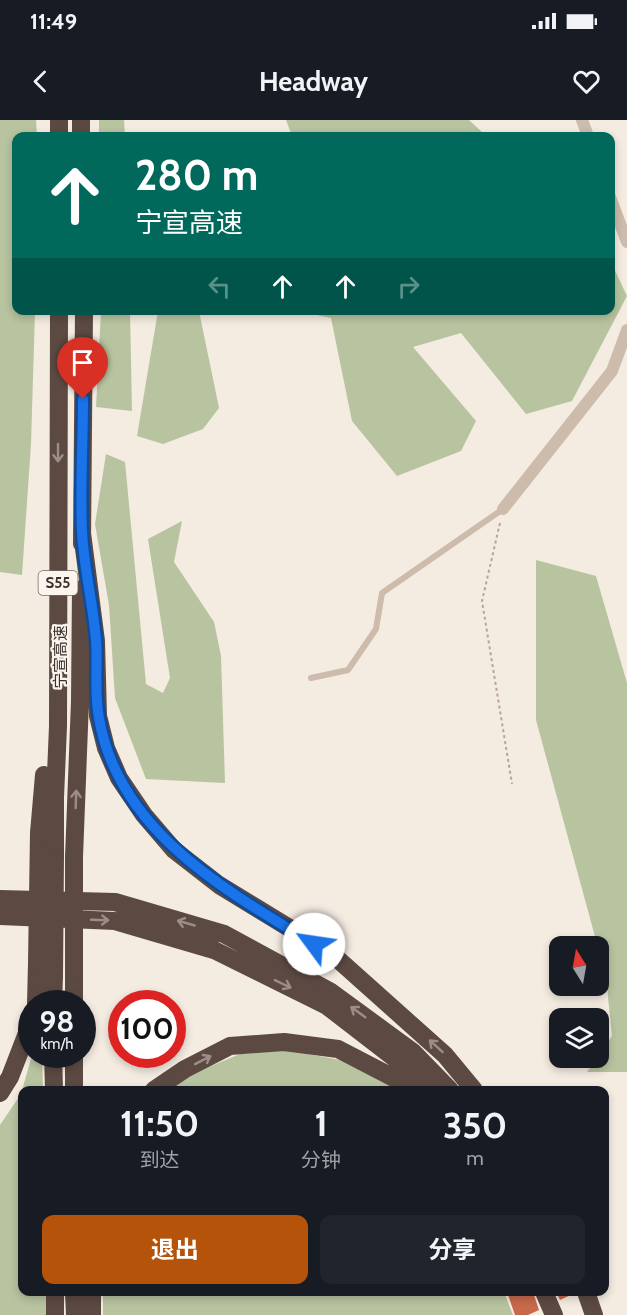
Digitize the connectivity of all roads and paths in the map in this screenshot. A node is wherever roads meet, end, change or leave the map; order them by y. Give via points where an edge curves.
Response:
1 (615, 210) edge
2 (627, 242) edge
3 (59, 315) edge
4 (84, 315) edge
5 (627, 330) edge
6 (503, 509) junction
7 (82, 533) junction
8 (58, 603) junction
9 (311, 678) dead end
10 (512, 784) dead end
11 (0, 899) edge
12 (0, 916) edge
13 (36, 990) edge
14 (54, 990) edge
15 (74, 990) edge
16 (18, 1056) edge
17 (53, 1068) edge
18 (74, 1068) edge
19 (54, 1086) edge
20 (74, 1086) edge
21 (160, 1086) edge
22 (409, 1086) edge
23 (431, 1086) edge
24 (446, 1086) edge
25 (471, 1086) edge
26 (0, 1093) edge
27 (55, 1296) edge
28 (74, 1296) edge
29 (92, 1296) edge
30 (546, 1296) edge
31 (587, 1296) edge
32 (55, 1315) edge
33 (75, 1315) edge
34 (92, 1315) edge
35 (554, 1315) edge
36 (594, 1315) edge

1 - 2 street
3 -> 8 highway, 宁宣高速 / S55
4 - 7 highway, 宁宣高速 / S55
5 - 6 street via 612,371
6 - 9 lane via 381,593 376,629 348,670
6 - 10 path via 482,601
15 -> 7 highway, 宁宣高速 / S55, bridge
25 -> 7 highway via 445,1054 332,954 219,885 174,849 144,815 119,778 98,716 96,641
8 - 13 highway, bridge via 39,833
8 - 14 highway, 宁宣高速 / S55, bridge
24 -> 11 highway via 413,1052 331,992 224,934 115,902
12 -> 23 highway via 115,921 214,950 327,1006
16 - 26 highway
17 - 19 highway
18 - 20 highway
21 -> 22 highway via 230,1046 284,1042 338,1049
27 - 32 highway
28 - 33 highway
29 - 34 highway
30 - 35 highway
31 - 36 highway

